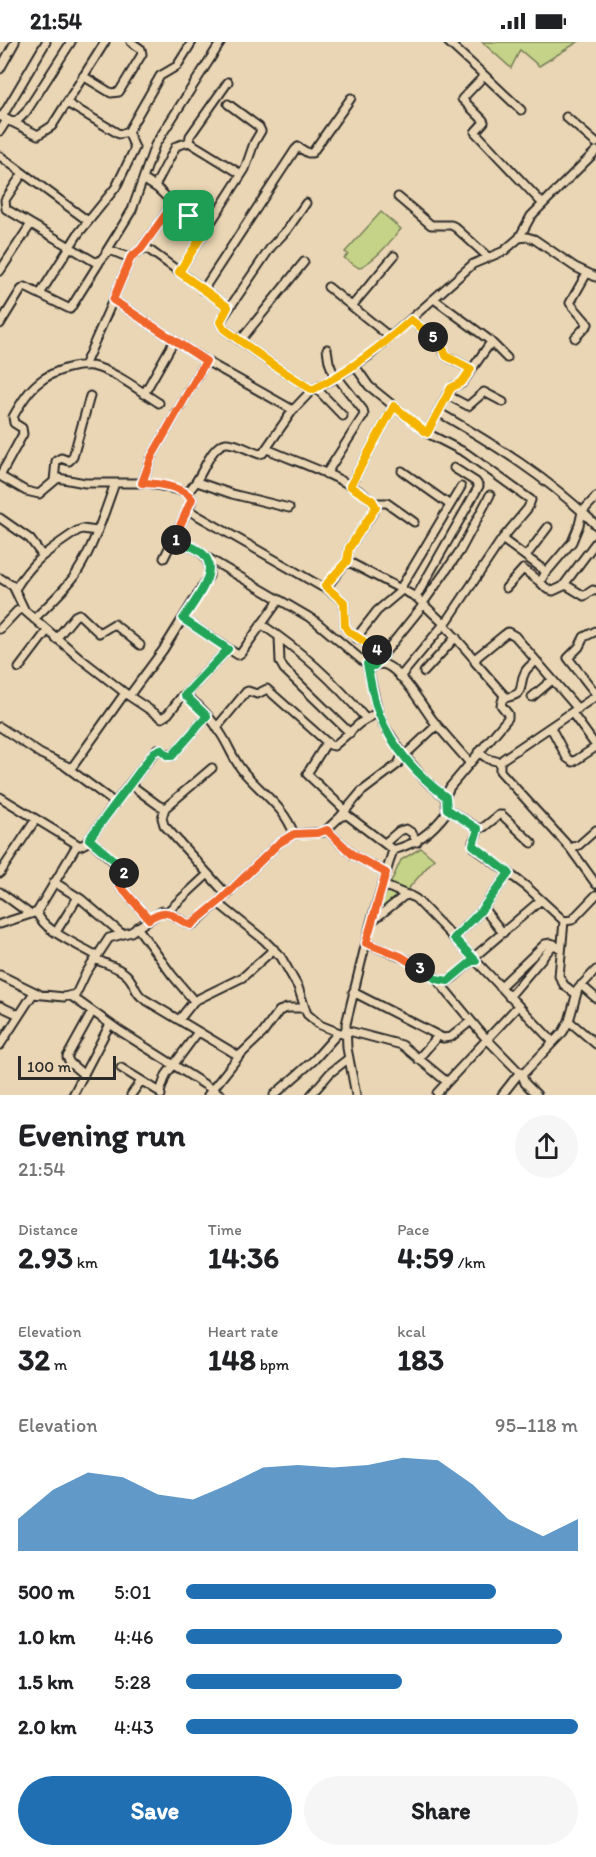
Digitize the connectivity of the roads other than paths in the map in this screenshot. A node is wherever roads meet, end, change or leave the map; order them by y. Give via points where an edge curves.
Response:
1 (15, 42) edge
2 (46, 42) edge
3 (71, 42) edge
4 (103, 42) edge
5 (131, 42) edge
6 (192, 42) edge
7 (221, 42) edge
8 (448, 42) edge
9 (0, 69) edge
10 (483, 74) junction
11 (83, 76) junction
12 (228, 82) dead end
13 (351, 99) dead end
14 (67, 103) junction
15 (228, 104) dead end
16 (521, 110) dead end
17 (566, 117) dead end
18 (5, 119) edge
19 (0, 131) edge
20 (128, 132) junction
21 (189, 142) junction
22 (596, 143) edge
23 (596, 151) edge
24 (0, 156) edge
25 (23, 173) junction
26 (241, 174) junction
27 (143, 179) junction
28 (155, 186) junction
29 (398, 197) dead end
30 (175, 201) junction
31 (306, 203) dead end
32 (543, 204) junction
33 (88, 221) junction
34 (31, 224) junction
35 (208, 226) junction
36 (519, 238) junction
37 (70, 246) junction
38 (141, 249) junction
39 (106, 252) junction
40 (394, 256) dead end
41 (131, 257) junction
42 (488, 257) junction
43 (304, 262) dead end
44 (99, 263) junction
45 (0, 271) edge
46 (179, 272) junction
47 (587, 273) junction
48 (596, 277) edge
49 (328, 287) dead end
50 (203, 290) junction
51 (40, 294) junction
52 (434, 299) junction
53 (113, 300) junction
54 (352, 306) junction
55 (228, 307) junction
56 (411, 320) junction
57 (0, 324) edge
58 (390, 338) junction
59 (576, 338) dead end
60 (174, 341) junction
61 (240, 341) junction
62 (491, 342) junction
63 (327, 349) dead end
64 (507, 358) dead end
65 (206, 361) junction
66 (84, 366) junction
67 (355, 366) junction
68 (471, 369) junction
69 (336, 378) junction
70 (314, 389) junction
71 (144, 394) junction
72 (447, 395) junction
73 (90, 396) dead end
74 (503, 402) dead end
75 (159, 403) dead end
76 (394, 406) junction
77 (293, 410) junction
78 (438, 412) junction
79 (343, 416) dead end
80 (427, 433) junction
81 (267, 449) junction
82 (454, 468) dead end
83 (402, 471) dead end
84 (326, 474) junction
85 (0, 476) edge
86 (54, 481) junction
87 (197, 482) junction
88 (115, 483) junction
89 (142, 483) junction
90 (350, 486) junction
91 (461, 487) dead end
92 (187, 492) junction
93 (490, 495) dead end
94 (596, 497) edge
95 (375, 503) junction
96 (450, 505) junction
97 (289, 508) dead end
98 (188, 510) junction
99 (582, 512) junction
100 (0, 518) edge
101 (414, 522) dead end
102 (596, 525) edge
103 (548, 527) dead end
104 (98, 531) junction
105 (174, 539) junction
106 (502, 539) junction
107 (596, 542) edge
108 (42, 555) junction
109 (206, 556) junction
110 (526, 556) junction
111 (164, 558) dead end
112 (347, 561) junction
113 (545, 574) junction
114 (0, 578) edge
115 (540, 582) junction
116 (563, 585) junction
117 (325, 586) junction
118 (506, 588) dead end
119 (15, 589) junction
120 (401, 589) junction
121 (596, 591) edge
122 (416, 597) junction
123 (279, 600) junction
124 (424, 603) junction
125 (25, 611) junction
126 (34, 619) junction
127 (183, 619) junction
128 (443, 622) junction
129 (261, 624) junction
130 (0, 629) edge
131 (47, 631) junction
132 (596, 631) edge
133 (279, 637) junction
134 (356, 638) junction
135 (456, 638) junction
136 (56, 639) junction
137 (140, 645) dead end
138 (228, 649) junction
139 (384, 655) junction
140 (475, 660) junction
141 (536, 661) junction
142 (371, 665) junction
143 (19, 668) dead end
144 (424, 672) dead end
145 (400, 677) junction
146 (552, 680) junction
147 (127, 694) junction
148 (185, 695) junction
149 (596, 695) edge
150 (532, 697) dead end
151 (504, 698) junction
152 (575, 711) junction
153 (378, 712) junction
154 (207, 716) junction
155 (366, 719) junction
156 (437, 725) junction
157 (217, 727) junction
158 (551, 728) junction
159 (3, 729) edge
160 (350, 733) junction
161 (0, 739) edge
162 (327, 742) junction
163 (596, 747) edge
164 (478, 752) junction
165 (403, 755) junction
166 (469, 762) junction
167 (500, 762) junction
168 (65, 766) junction
169 (212, 768) dead end
170 (125, 790) junction
171 (0, 797) edge
172 (446, 797) junction
173 (115, 803) junction
174 (165, 808) junction
175 (447, 809) junction
176 (345, 810) junction
177 (340, 817) junction
178 (36, 819) junction
179 (478, 829) junction
180 (327, 830) junction
181 (596, 830) edge
182 (294, 834) junction
183 (89, 839) junction
184 (417, 842) junction
185 (385, 843) junction
186 (532, 843) dead end
187 (77, 845) junction
188 (570, 848) junction
189 (393, 850) junction
190 (0, 873) edge
191 (386, 873) junction
192 (509, 873) junction
193 (208, 874) junction
194 (54, 882) junction
195 (596, 884) edge
196 (382, 885) junction
197 (0, 892) edge
198 (227, 895) junction
199 (407, 895) junction
200 (596, 895) edge
201 (78, 897) junction
202 (541, 900) junction
203 (218, 903) junction
204 (483, 908) junction
205 (167, 912) junction
206 (34, 913) junction
207 (149, 919) junction
208 (564, 921) junction
209 (371, 922) junction
210 (0, 924) edge
211 (137, 927) junction
212 (56, 932) junction
213 (503, 933) junction
214 (122, 934) junction
215 (454, 938) junction
216 (366, 943) junction
217 (557, 947) junction
218 (274, 949) junction
219 (96, 957) junction
220 (475, 959) junction
221 (596, 970) edge
222 (0, 975) edge
223 (436, 979) junction
224 (581, 985) junction
225 (500, 987) junction
226 (353, 992) junction
227 (39, 994) junction
228 (576, 994) junction
229 (71, 996) junction
230 (509, 997) junction
231 (596, 998) edge
232 (194, 1001) junction
233 (0, 1006) edge
234 (518, 1006) junction
235 (304, 1008) junction
236 (92, 1012) junction
237 (19, 1015) junction
238 (178, 1020) junction
239 (471, 1021) junction
240 (569, 1021) junction
241 (110, 1024) junction
242 (198, 1032) junction
243 (343, 1032) junction
244 (438, 1035) junction
245 (488, 1039) junction
246 (553, 1042) junction
247 (596, 1044) edge
248 (0, 1045) edge
249 (239, 1056) junction
250 (349, 1058) junction
251 (418, 1059) junction
252 (175, 1066) junction
253 (121, 1068) dead end
254 (521, 1073) junction
255 (84, 1075) junction
256 (141, 1080) junction
257 (447, 1082) junction
258 (211, 1092) edge
259 (437, 1093) dead end
260 (160, 1094) edge
261 (73, 1095) edge
262 (131, 1095) edge
263 (221, 1095) edge
264 (274, 1095) edge
265 (311, 1095) edge
266 (356, 1095) edge
267 (501, 1095) edge
268 (537, 1095) edge

1 - 9 street
2 - 18 street
3 - 18 street via 26,112 17,121
4 - 11 street
5 - 11 street via 142,54 119,92 111,93
6 - 20 street via 177,66 160,76
7 - 27 street via 155,145
8 - 10 street
10 - 16 street
10 - 32 street via 462,99 483,120 475,132
11 - 14 street
12 - 21 street
13 - 50 street via 312,153 298,147 295,150
14 - 18 street via 52,126 38,135
14 - 20 street via 119,134
15 - 26 street via 261,129
17 - 22 street
18 - 19 street
20 - 33 street via 135,144 134,152 116,187
21 - 26 street
21 - 28 street via 176,146
23 - 32 street
24 - 25 street
25 - 33 street
25 - 34 street via 4,207
26 - 35 street
27 - 28 street
27 - 39 street via 132,210
28 - 30 street
29 - 42 street via 430,225 455,227
30 - 35 street
30 - 38 street
31 - 55 street
32 - 36 street
33 - 37 street
34 - 37 street
34 - 45 street
35 - 46 street
36 - 42 street via 504,251
36 - 47 street via 534,239
37 - 44 street
37 - 51 street
38 - 41 street
38 - 46 street via 148,249
39 - 41 street
39 - 44 street
40 - 54 street
41 - 53 street
42 - 52 street via 473,264
43 - 61 street
44 - 51 street via 70,309
46 - 50 street
47 - 48 street
47 - 59 street via 569,304 588,324
49 - 54 street
50 - 55 street
51 - 57 street via 23,287
52 - 56 street
52 - 62 street
53 - 60 street
53 - 66 street
54 - 58 street
55 - 61 street via 221,326
56 - 58 street
56 - 68 street via 439,342 446,356
58 - 67 street
60 - 65 street
60 - 71 street
61 - 70 street
62 - 64 street
62 - 68 street
63 - 69 street
65 - 77 street
65 - 89 street via 152,456
66 - 71 street via 102,369
66 - 85 street via 51,375 32,389 14,417 23,434
67 - 69 street
67 - 76 street via 369,386
68 - 72 street
69 - 70 street
69 - 84 street via 364,415
70 - 77 street
70 - 79 street
71 - 75 street
72 - 74 street via 468,406 484,392
72 - 78 street
73 - 86 street via 73,457 56,461
76 - 80 street
76 - 90 street
77 - 81 street
78 - 80 street
78 - 99 street via 502,450
80 - 106 street via 466,453 531,500
81 - 84 street
81 - 87 street via 259,454 225,443 208,460
82 - 122 street via 479,486
83 - 96 street
84 - 90 street
85 - 86 street via 34,494 44,492
86 - 88 street via 64,478
87 - 92 street
87 - 97 street
88 - 89 street
88 - 104 street
89 - 92 street
90 - 95 street
91 - 96 street
92 - 98 street via 192,499
93 - 124 street via 450,567
94 - 99 street
95 - 101 street via 387,503
95 - 112 street via 374,511 349,548
96 - 120 street
98 - 105 street
98 - 117 street via 311,582
99 - 102 street
99 - 113 street via 576,535
100 - 108 street via 30,539
103 - 110 street
104 - 108 street via 77,531
104 - 126 street via 75,574
105 - 109 street
105 - 111 street
106 - 110 street
106 - 128 street
107 - 116 street
108 - 119 street
109 - 123 street
109 - 127 street via 209,576
110 - 113 street via 541,566
112 - 117 street
112 - 120 street
113 - 115 street
114 - 119 street
115 - 116 street via 553,591
115 - 118 street via 523,569
116 - 121 street via 584,596
117 - 134 street via 342,599 345,626
119 - 125 street
120 - 122 street
120 - 134 street
122 - 124 street
123 - 129 street
123 - 142 street via 314,620
124 - 128 street
124 - 139 street
125 - 126 street
125 - 130 street via 17,611
126 - 131 street
127 - 138 street
127 - 147 street via 146,675
128 - 135 street
128 - 145 street
129 - 133 street
129 - 138 street via 241,653
131 - 136 street
131 - 143 street
132 - 149 street via 584,637 568,658
133 - 155 street via 336,686
133 - 160 street via 284,669
134 - 139 street
135 - 140 street
135 - 144 street
136 - 137 street via 79,614 99,633 114,624
136 - 147 street
138 - 148 street
139 - 142 street
140 - 141 street via 508,632
140 - 151 street
141 - 146 street
141 - 151 street via 525,672 519,693
142 - 145 street via 386,665
142 - 153 street
145 - 156 street
146 - 150 street
146 - 152 street
147 - 148 street via 162,718
147 - 168 street via 73,766
148 - 154 street
149 - 152 street
151 - 164 street via 501,705 508,718
152 - 158 street
152 - 163 street
153 - 155 street
153 - 165 street
154 - 157 street
154 - 170 street via 172,756 157,749
155 - 160 street
156 - 165 street
156 - 166 street
157 - 162 street via 246,692 257,694 267,689
157 - 182 street via 235,761 281,808
158 - 163 street via 573,762
158 - 167 street
159 - 161 street
159 - 168 street
160 - 162 street via 334,746
162 - 176 street via 307,774
164 - 166 street
164 - 167 street
165 - 172 street
165 - 176 street via 398,764 361,792
166 - 172 street
167 - 188 street via 500,771
168 - 173 street
169 - 174 street
170 - 173 street
170 - 174 street via 131,785
171 - 178 street
172 - 175 street
173 - 183 street
174 - 193 street via 164,825
175 - 179 street
175 - 184 street
176 - 177 street
177 - 180 street
177 - 185 street via 347,814
178 - 187 street
178 - 190 street
179 - 186 street via 502,815
179 - 192 street via 473,845
180 - 182 street
180 - 191 street via 353,855
181 - 188 street
182 - 198 street via 279,843
183 - 187 street via 83,846
183 - 207 street via 124,871 119,885
184 - 185 street via 406,829
184 - 189 street
185 - 189 street
187 - 194 street
188 - 195 street
189 - 191 street
191 - 196 street
192 - 202 street
192 - 204 street
193 - 198 street
193 - 205 street
194 - 201 street
194 - 206 street
196 - 199 street
196 - 209 street
197 - 206 street
198 - 203 street
199 - 209 street
199 - 215 street via 416,898
200 - 208 street via 572,920
201 - 212 street
201 - 214 street
202 - 208 street
202 - 213 street
203 - 205 street via 191,925
203 - 218 street
204 - 213 street
204 - 215 street
205 - 207 street
206 - 210 street
206 - 212 street
207 - 211 street
208 - 217 street
209 - 216 street
211 - 214 street
211 - 232 street
212 - 219 street
213 - 220 street
214 - 219 street via 109,939
215 - 220 street
216 - 223 street via 408,960
216 - 226 street
217 - 225 street via 545,944
217 - 228 street via 559,976
217 - 230 street
218 - 232 street via 243,977
218 - 235 street via 292,976
219 - 229 street
219 - 238 street via 126,974 136,992
220 - 223 street via 448,981
220 - 225 street
221 - 224 street
222 - 227 street
223 - 239 street
224 - 228 street
224 - 231 street
225 - 230 street
226 - 243 street
226 - 244 street
227 - 229 street
227 - 237 street via 33,994
228 - 240 street
229 - 236 street
230 - 234 street
232 - 238 street
233 - 237 street
234 - 245 street
234 - 246 street
235 - 243 street via 320,1025
235 - 249 street via 279,1011
236 - 241 street
236 - 255 street via 67,1057
237 - 248 street
238 - 242 street
239 - 244 street via 451,1037
239 - 245 street
240 - 246 street
240 - 247 street
241 - 252 street
241 - 255 street
242 - 249 street
242 - 252 street
243 - 250 street
243 - 251 street via 396,1042
243 - 264 street
244 - 251 street
245 - 254 street
245 - 257 street
246 - 254 street
249 - 258 street
250 - 265 street
250 - 266 street
251 - 257 street
252 - 258 street
252 - 260 street via 163,1081
253 - 256 street
254 - 267 street
254 - 268 street
255 - 261 street
256 - 260 street
256 - 262 street
257 - 259 street
258 - 263 street

